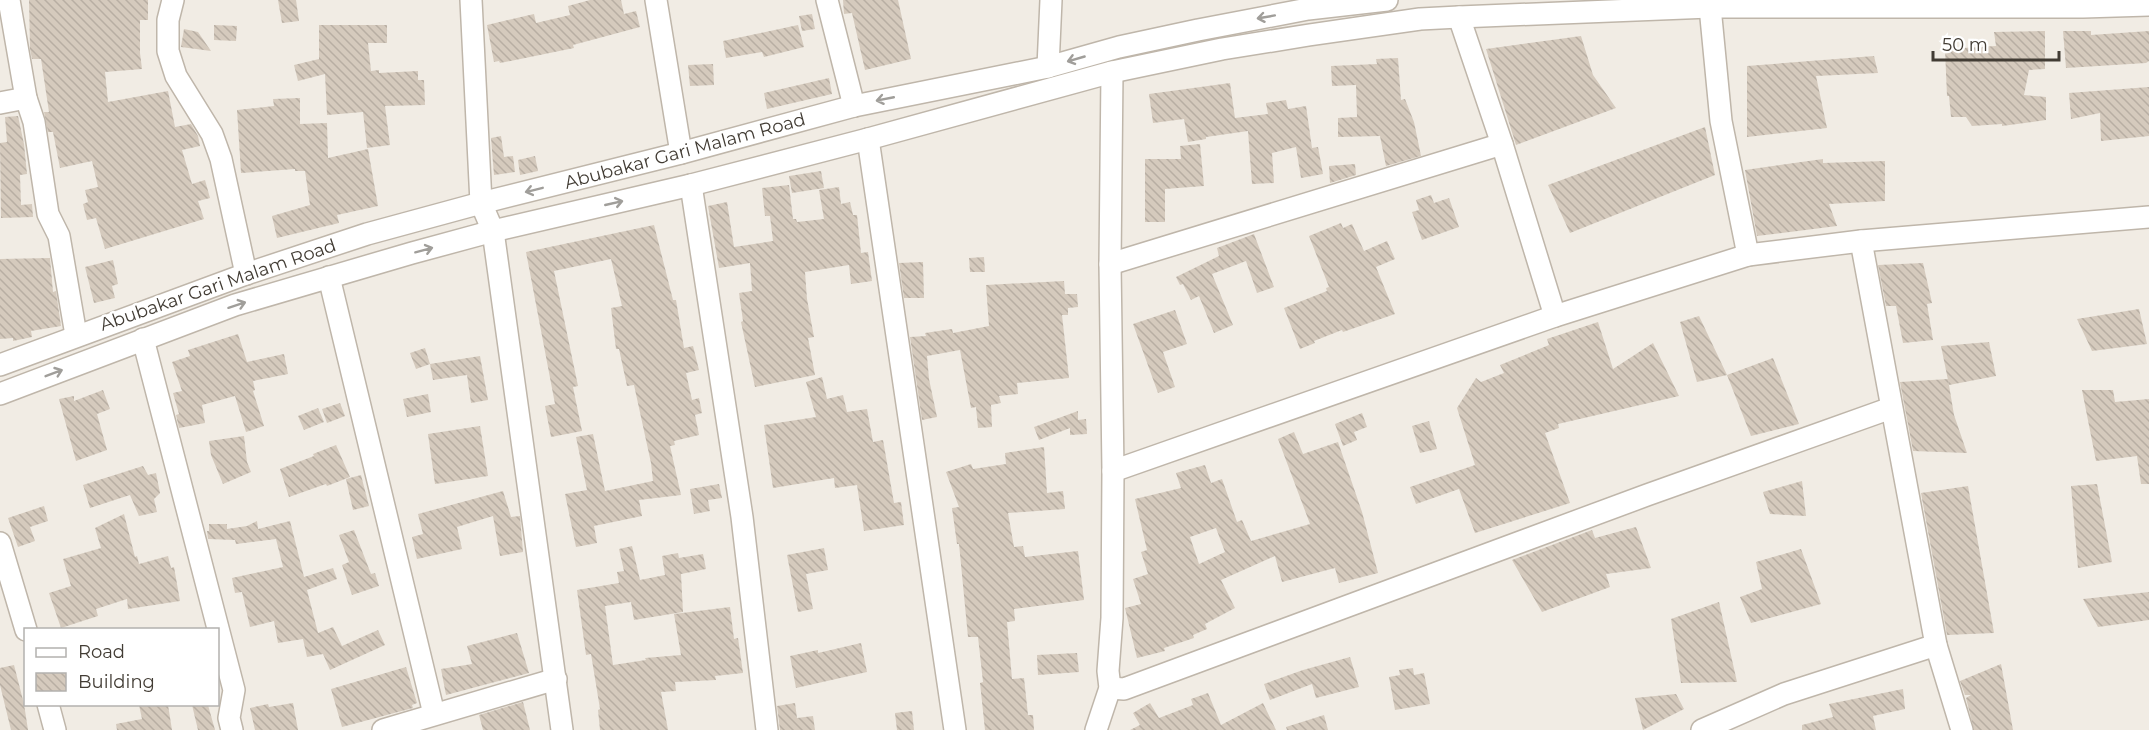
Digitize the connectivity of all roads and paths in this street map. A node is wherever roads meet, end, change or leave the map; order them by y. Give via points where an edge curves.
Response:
1 (9, 0) edge
2 (173, 0) edge
3 (471, 0) edge
4 (656, 0) edge
5 (827, 0) edge
6 (1051, 0) edge
7 (1387, 0) edge
8 (1711, 4) edge
9 (1307, 5) edge
10 (2149, 5) edge
11 (1459, 17) junction
12 (1048, 67) junction
13 (1112, 72) junction
14 (26, 98) junction
15 (0, 103) edge
16 (854, 106) junction
17 (868, 139) junction
18 (1502, 144) junction
19 (681, 153) junction
20 (691, 185) junction
21 (481, 203) junction
22 (2149, 217) edge
23 (493, 231) junction
24 (1861, 242) junction
25 (1748, 255) junction
26 (1110, 264) junction
27 (246, 274) junction
28 (329, 278) junction
29 (1555, 316) junction
30 (76, 335) junction
31 (143, 339) junction
32 (0, 365) edge
33 (0, 394) edge
34 (1891, 408) junction
35 (1113, 471) junction
36 (0, 543) edge
37 (25, 628) edge
38 (218, 628) edge
39 (219, 632) edge
40 (1936, 645) junction
41 (556, 679) junction
42 (1110, 688) junction
43 (48, 706) edge
44 (434, 714) junction
45 (55, 730) edge
46 (232, 730) edge
47 (383, 730) edge
48 (562, 730) edge
49 (767, 730) edge
50 (955, 730) edge
51 (1096, 730) edge
52 (1702, 730) edge
53 (1962, 730) edge

1 - 14 street
2 - 27 street via 168,20 168,51 176,76 212,134
3 - 21 street
4 - 19 street
5 - 16 street
6 - 12 street
7 - 9 street, Abubakar Gari Malam Road
8 - 10 street via 2083,8
8 - 11 street
8 - 25 street via 1721,121
9 -> 12 street, Abubakar Gari Malam Road
11 - 13 street via 1309,34
11 - 18 street
12 -> 16 street, Abubakar Gari Malam Road
13 - 17 street
13 - 26 street
14 - 15 street
14 - 30 street via 34,122 48,214 59,236
16 - 19 street, Abubakar Gari Malam Road
17 - 20 street
17 - 50 street
18 - 26 street
18 - 29 street
19 -> 21 street, Abubakar Gari Malam Road
23 -> 20 street
20 - 49 street via 742,517
21 - 23 street
21 - 27 street, Abubakar Gari Malam Road via 367,234
22 - 24 street
28 -> 23 street
23 - 41 street
24 - 25 street
24 - 34 street
25 - 29 street
26 - 35 street
27 - 30 street, Abubakar Gari Malam Road
31 -> 28 street via 235,305
28 - 44 street
29 - 35 street
30 - 32 street, Abubakar Gari Malam Road
33 -> 31 street
31 - 38 street
34 - 40 street
34 - 42 street via 1124,689
35 - 42 street
36 - 37 street
39 - 46 street via 234,690 229,718
40 - 52 street via 1784,694
40 - 53 street
41 - 44 street
41 - 48 street
42 - 51 street
43 - 45 street
44 - 47 street

